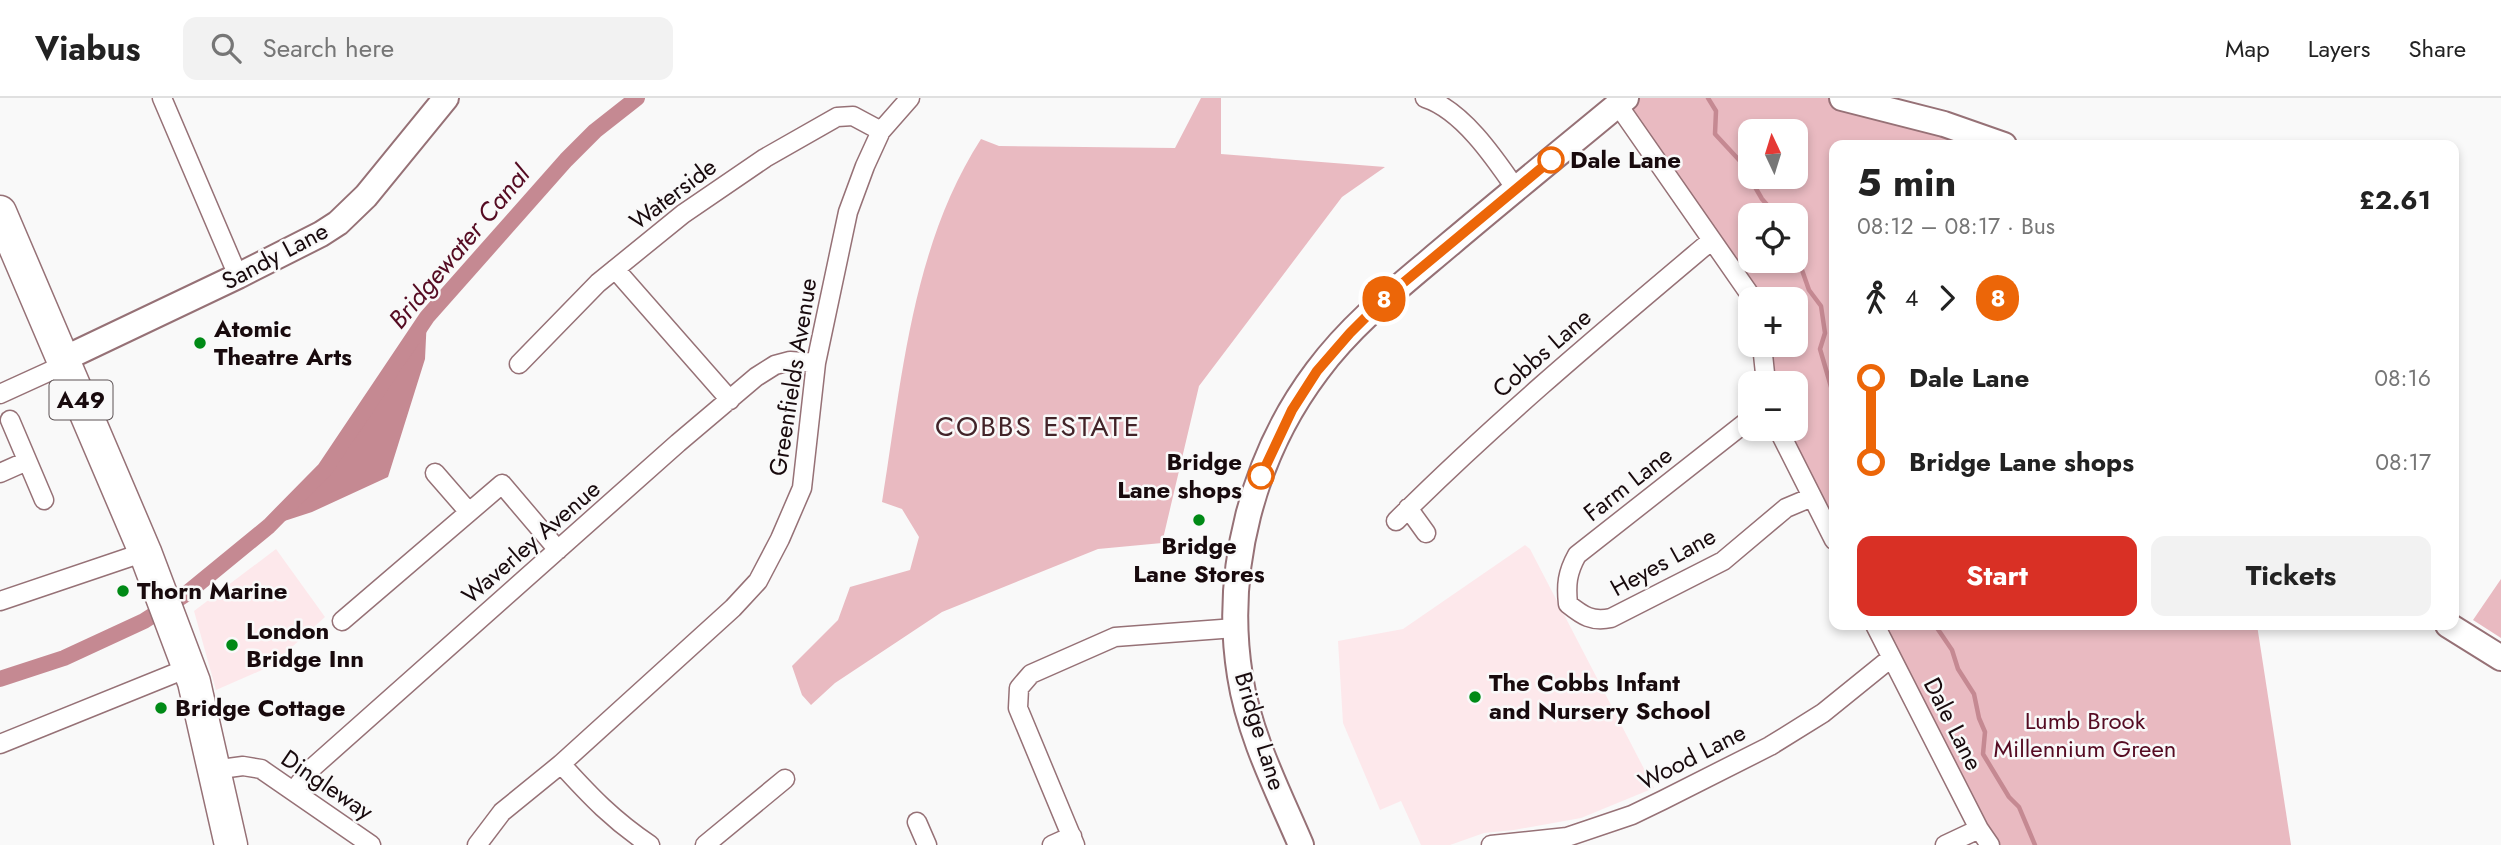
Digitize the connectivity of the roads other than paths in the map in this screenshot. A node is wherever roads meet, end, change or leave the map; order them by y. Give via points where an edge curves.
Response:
1 (162, 98) edge
2 (446, 98) edge
3 (910, 98) edge
4 (1425, 98) edge
5 (1842, 98) edge
6 (1622, 102) edge
7 (881, 131) junction
8 (1990, 140) edge
9 (1516, 188) junction
10 (0, 212) edge
11 (1712, 240) junction
12 (615, 269) junction
13 (238, 276) junction
14 (1745, 287) edge
15 (65, 361) junction
16 (816, 363) junction
17 (519, 364) dead end
18 (0, 394) edge
19 (730, 400) junction
20 (10, 420) dead end
21 (1738, 428) edge
22 (1784, 441) edge
23 (27, 461) junction
24 (0, 473) edge
25 (435, 473) dead end
26 (1812, 497) junction
27 (44, 500) dead end
28 (468, 511) junction
29 (1829, 530) edge
30 (1426, 533) dead end
31 (558, 550) junction
32 (145, 552) junction
33 (0, 601) edge
34 (1568, 604) joint
35 (342, 621) dead end
36 (1235, 628) junction
37 (1877, 630) edge
38 (2456, 630) edge
39 (1891, 658) junction
40 (2501, 658) edge
41 (188, 668) junction
42 (0, 744) edge
43 (561, 764) junction
44 (213, 770) junction
45 (785, 779) dead end
46 (294, 790) junction
47 (917, 822) dead end
48 (1979, 829) junction
49 (1074, 841) edge
50 (231, 845) edge
51 (371, 845) edge
52 (477, 845) edge
53 (650, 845) edge
54 (705, 845) edge
55 (927, 845) edge
56 (1052, 845) edge
57 (1301, 845) edge
58 (1495, 845) edge
59 (1945, 845) edge
60 (1990, 845) edge

1 - 13 street
2 - 13 street, Sandy Lane via 366,196 338,223
3 - 7 street, Greenfields Avenue
4 - 9 street via 1439,103 1475,134
5 - 8 street
6 - 9 street, Bridge Lane
6 - 11 street
7 - 12 street, Waterside via 853,116 837,117 813,129 683,214
7 - 16 street, Greenfields Avenue via 848,212
9 - 36 street, Bridge Lane via 1385,298 1317,371 1292,410 1252,501 1239,560
10 - 15 highway, A49
11 - 14 street
11 - 30 street, Cobbs Lane via 1543,383 1402,514
12 - 17 street, Waterside
12 - 19 street
13 - 15 street, Sandy Lane
15 - 18 street
15 - 32 highway, A49
16 - 19 street, Waverley Avenue via 775,365
16 - 43 street, Greenfields Avenue via 802,488 758,580
19 - 31 street, Waverley Avenue
20 - 23 street
21 - 34 street, Farm Lane via 1577,555 1568,571
22 - 26 street
23 - 24 street
23 - 27 street
25 - 28 street
26 - 29 street
26 - 34 street, Heyes Lane via 1786,508 1723,561 1611,618 1586,619
28 - 31 street via 502,484
28 - 35 street
31 - 46 street, Waverley Avenue
32 - 33 street
32 - 41 highway, A49
36 - 49 street via 1115,637 1031,674 1019,688 1018,708
36 - 57 street, Bridge Lane via 1240,678 1255,733
37 - 39 street, Dale Lane
38 - 40 street
39 - 48 street, Dale Lane
39 - 58 street, Wood Lane via 1823,713 1770,746 1632,815 1567,837
41 - 42 street
41 - 44 highway, A49
43 - 52 street, Greenfields Avenue via 502,812
43 - 53 street via 597,804
44 - 46 street, Dingleway via 261,769
44 - 50 highway, A49
45 - 54 street
46 - 51 street, Dingleway
47 - 55 street
48 - 59 street
48 - 60 street, Dale Lane
49 - 56 street

